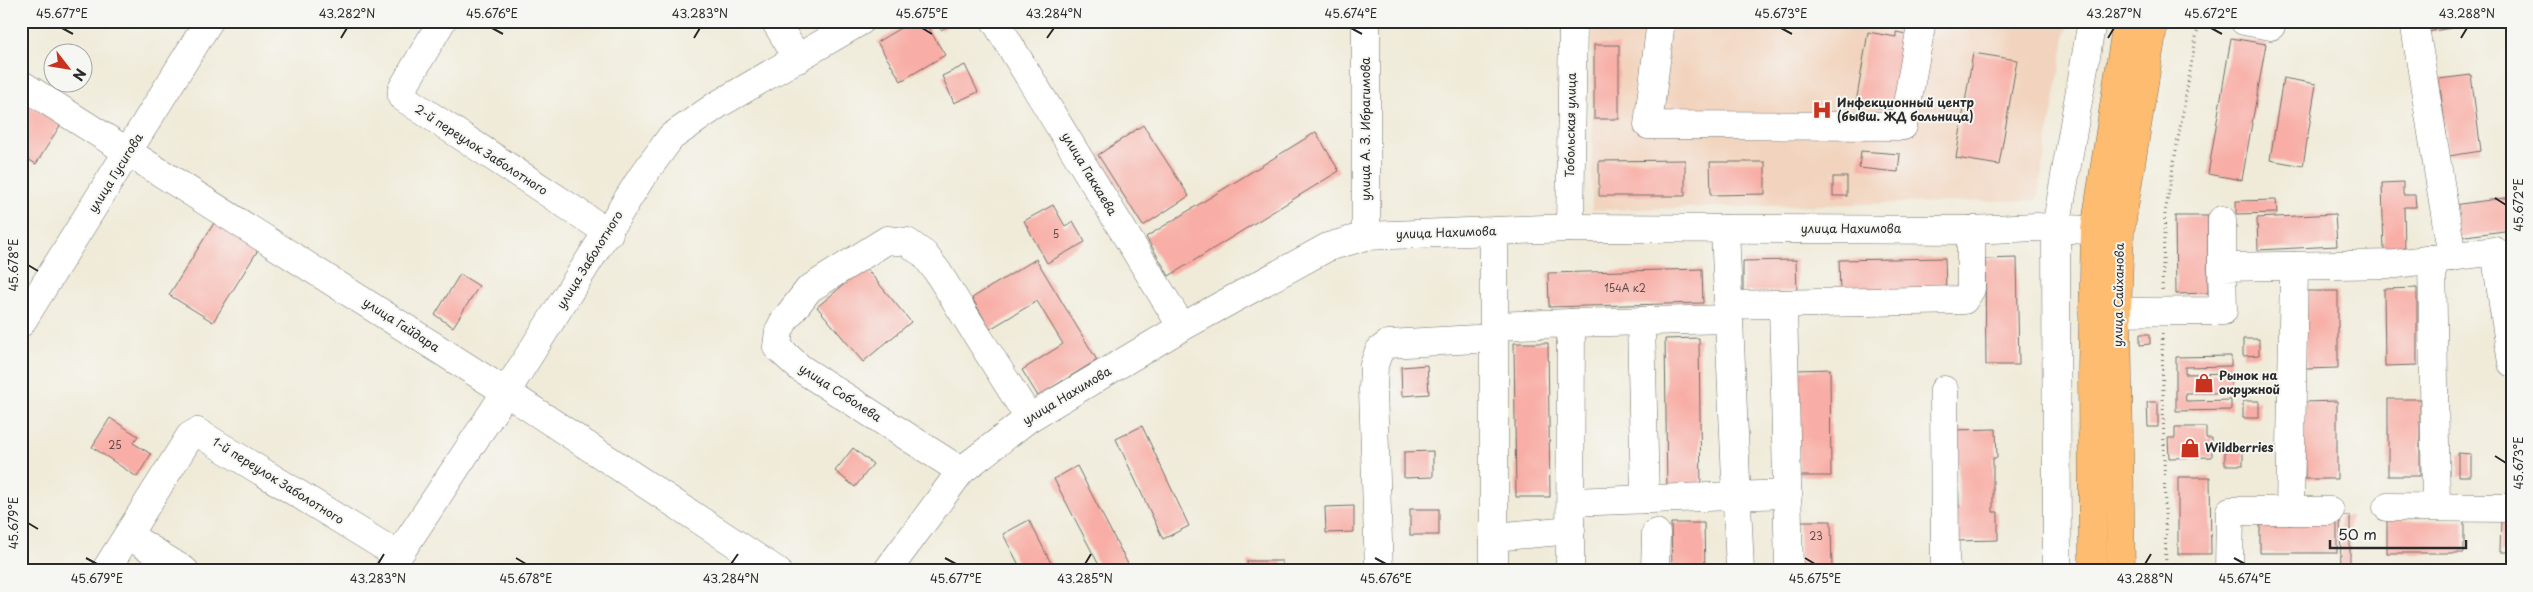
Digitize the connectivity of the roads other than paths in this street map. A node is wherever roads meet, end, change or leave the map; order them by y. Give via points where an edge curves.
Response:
1 (209, 21) edge
2 (442, 21) edge
3 (775, 21) edge
4 (861, 21) edge
5 (995, 21) edge
6 (1366, 21) edge
7 (1572, 21) edge
8 (1661, 21) edge
9 (1922, 21) edge
10 (2154, 21) edge
11 (2244, 21) edge
12 (2414, 21) edge
13 (2086, 22) edge
14 (2127, 25) edge
15 (2271, 26) dead end
16 (798, 59) junction
17 (21, 84) edge
18 (130, 151) junction
19 (2222, 220) dead end
20 (1570, 228) junction
21 (2056, 228) junction
22 (1725, 229) junction
23 (1971, 230) junction
24 (2108, 231) junction
25 (1494, 232) junction
26 (609, 233) junction
27 (1366, 236) junction
28 (2503, 250) edge
29 (2442, 258) junction
30 (2294, 266) junction
31 (2222, 267) junction
32 (1784, 304) junction
33 (1728, 312) junction
34 (2105, 313) junction
35 (1641, 322) junction
36 (21, 323) edge
37 (1571, 324) junction
38 (1182, 328) junction
39 (1494, 332) junction
40 (2512, 363) edge
41 (1944, 390) dead end
42 (506, 392) junction
43 (1029, 418) junction
44 (961, 470) junction
45 (1788, 494) junction
46 (1736, 495) junction
47 (1645, 499) junction
48 (1571, 502) junction
49 (2387, 507) dead end
50 (2436, 507) junction
51 (2512, 508) edge
52 (2290, 511) junction
53 (2330, 512) dead end
54 (1571, 530) junction
55 (1656, 533) dead end
56 (128, 535) junction
57 (1494, 536) junction
58 (149, 561) edge
59 (393, 563) edge
60 (106, 571) edge
61 (185, 571) edge
62 (777, 571) edge
63 (887, 571) edge
64 (1379, 571) edge
65 (1494, 571) edge
66 (1570, 571) edge
67 (1656, 571) edge
68 (1740, 571) edge
69 (1789, 571) edge
70 (1948, 571) edge
71 (2057, 571) edge
72 (2093, 571) edge
73 (2121, 571) edge
74 (2228, 571) edge

1 - 18 street, улица Гусигова
2 - 26 street, 2-й переулок Заболотного via 402,89 402,97
3 - 16 street
4 - 16 street, улица Заболотного
5 - 38 street, улица Гаккаева
6 - 27 street, улица А. З. Ибрагимова
7 - 20 street, Тобольская улица
8 - 9 street via 1648,126 1903,126
10 - 24 main road, улица Сайханова
11 - 15 street
12 - 29 street
13 - 14 street
13 - 21 street
14 - 24 main road
16 - 26 street, улица Заболотного via 717,105 671,137 641,178
17 - 18 street, улица Гайдара
18 - 36 street, улица Гусигова
18 - 42 street, улица Гайдара
19 - 31 street
20 - 22 street, улица Нахимова
20 - 25 street, улица Нахимова
21 - 23 street, улица Нахимова
21 - 24 street, улица Нахимова
21 - 71 street
22 - 23 street, улица Нахимова
22 - 33 street
23 - 32 street via 1971,289 1964,300
24 - 34 main road
25 - 27 street, улица Нахимова
25 - 39 street
26 - 42 street, улица Заболотного
27 - 38 street, улица Нахимова via 1328,246
28 - 29 street
28 - 40 street
29 - 30 street via 2396,264
29 - 50 street
30 - 31 street
30 - 52 street
31 - 34 street via 2223,311
32 - 33 street
32 - 45 street
33 - 35 street
33 - 46 street
34 - 72 main road
34 - 73 main road, улица Сайханова
35 - 37 street
35 - 47 street
37 - 39 street
37 - 48 street
38 - 43 street, улица Нахимова
39 - 57 street
39 - 64 street via 1388,344 1379,351 1374,364 1372,390
41 - 70 street via 1945,565
42 - 59 street, улица Заболотного
42 - 62 street, улица Гайдара
43 - 44 street, улица Нахимова
43 - 44 street, улица Соболева via 937,271 924,254 907,242 888,240 809,289 784,321 779,331 778,348 800,368
44 - 63 street, улица Нахимова
45 - 46 street
45 - 69 street
46 - 47 street
46 - 68 street
47 - 48 street
48 - 54 street
49 - 50 street
50 - 51 street
52 - 53 street
52 - 74 street via 2230,511
54 - 57 street
54 - 66 street
55 - 67 street
56 - 58 street
56 - 59 street, 1-й переулок Заболотного via 190,436 197,432
56 - 60 street, 1-й переулок Заболотного
57 - 65 street
58 - 61 street

